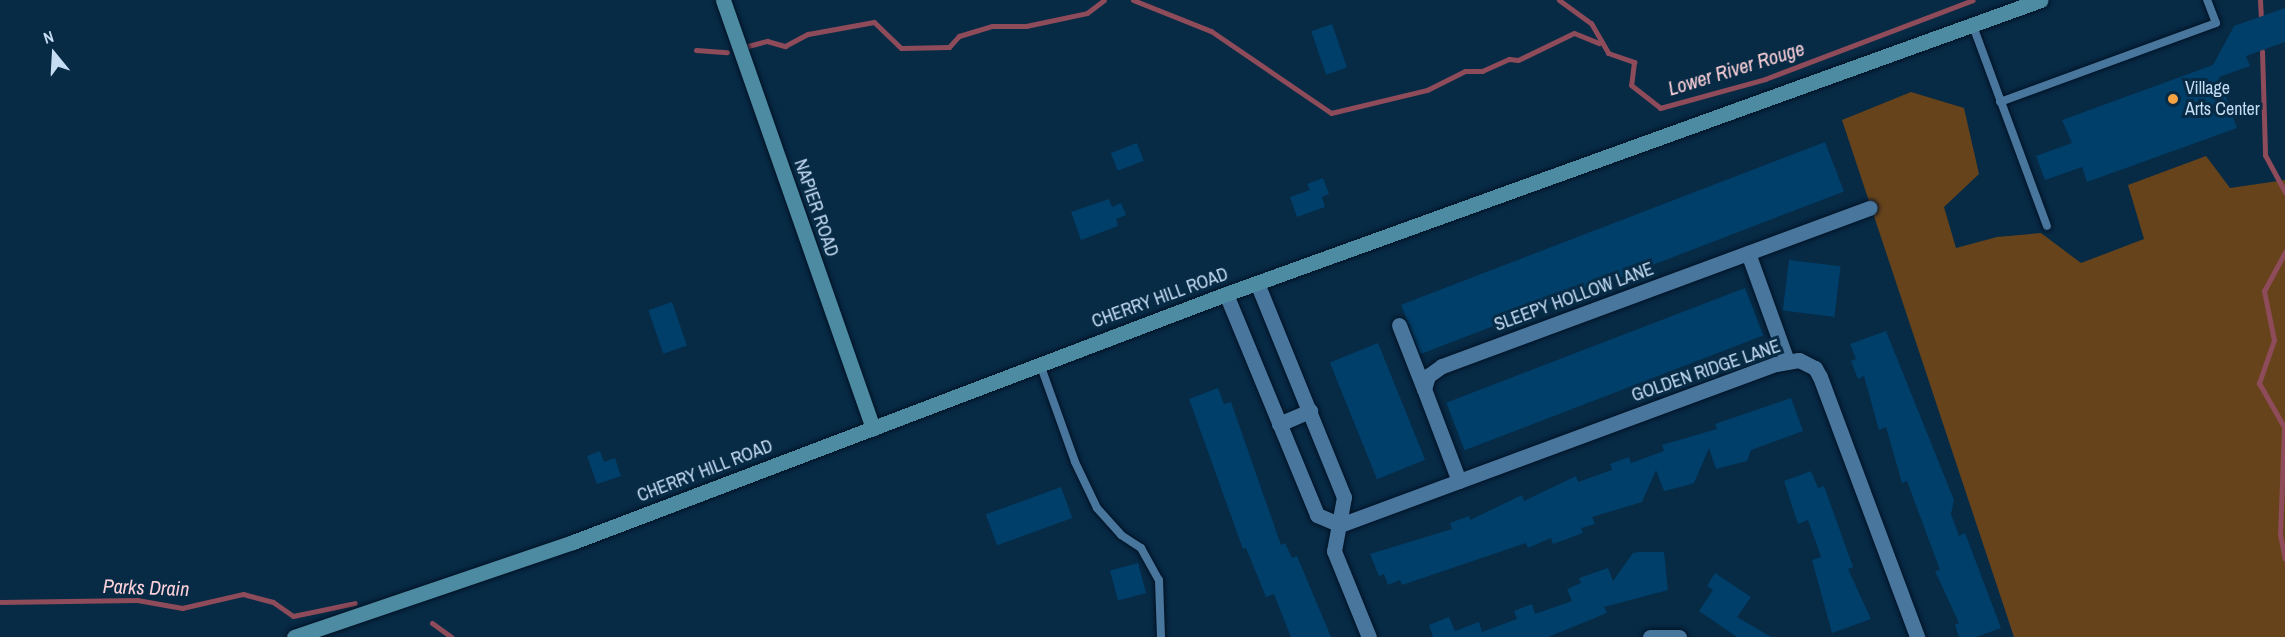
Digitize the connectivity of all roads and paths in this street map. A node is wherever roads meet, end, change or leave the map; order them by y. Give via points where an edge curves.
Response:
1 (723, 0) edge
2 (2041, 0) edge
3 (2207, 0) edge
4 (1973, 26) junction
5 (2000, 102) junction
6 (1870, 208) dead end
7 (2047, 226) dead end
8 (1748, 254) junction
9 (1257, 283) junction
10 (1226, 294) junction
11 (1399, 325) dead end
12 (1787, 361) junction
13 (1040, 364) junction
14 (1424, 389) junction
15 (1310, 411) junction
16 (1279, 424) junction
17 (873, 429) junction
18 (1459, 481) junction
19 (1340, 525) junction
20 (294, 637) edge
21 (1161, 637) edge
22 (1369, 637) edge
23 (1650, 637) edge
24 (1679, 637) edge
25 (1917, 637) edge

1 - 17 street, NAPIER ROAD
2 - 4 street, CHERRY HILL ROAD
3 - 5 lane via 2216,23
4 - 5 lane
4 - 9 street, CHERRY HILL ROAD
5 - 7 lane
6 - 8 street, SLEEPY HOLLOW LANE
8 - 12 street
8 - 14 street, SLEEPY HOLLOW LANE via 1442,366 1428,376
9 - 10 street, CHERRY HILL ROAD
9 - 15 street
10 - 13 street, CHERRY HILL ROAD
10 - 16 street
11 - 14 street
12 - 18 street, GOLDEN RIDGE LANE
12 - 25 street, GOLDEN RIDGE LANE via 1804,362 1818,372
13 - 17 street, CHERRY HILL ROAD
13 - 21 lane via 1066,440 1097,508 1120,535 1141,548 1159,580
14 - 18 street
15 - 16 street
15 - 19 street via 1344,497
16 - 19 street via 1317,515
17 - 20 street, CHERRY HILL ROAD via 573,542
18 - 19 street, GOLDEN RIDGE LANE
19 - 22 street via 1334,551
23 - 24 street

